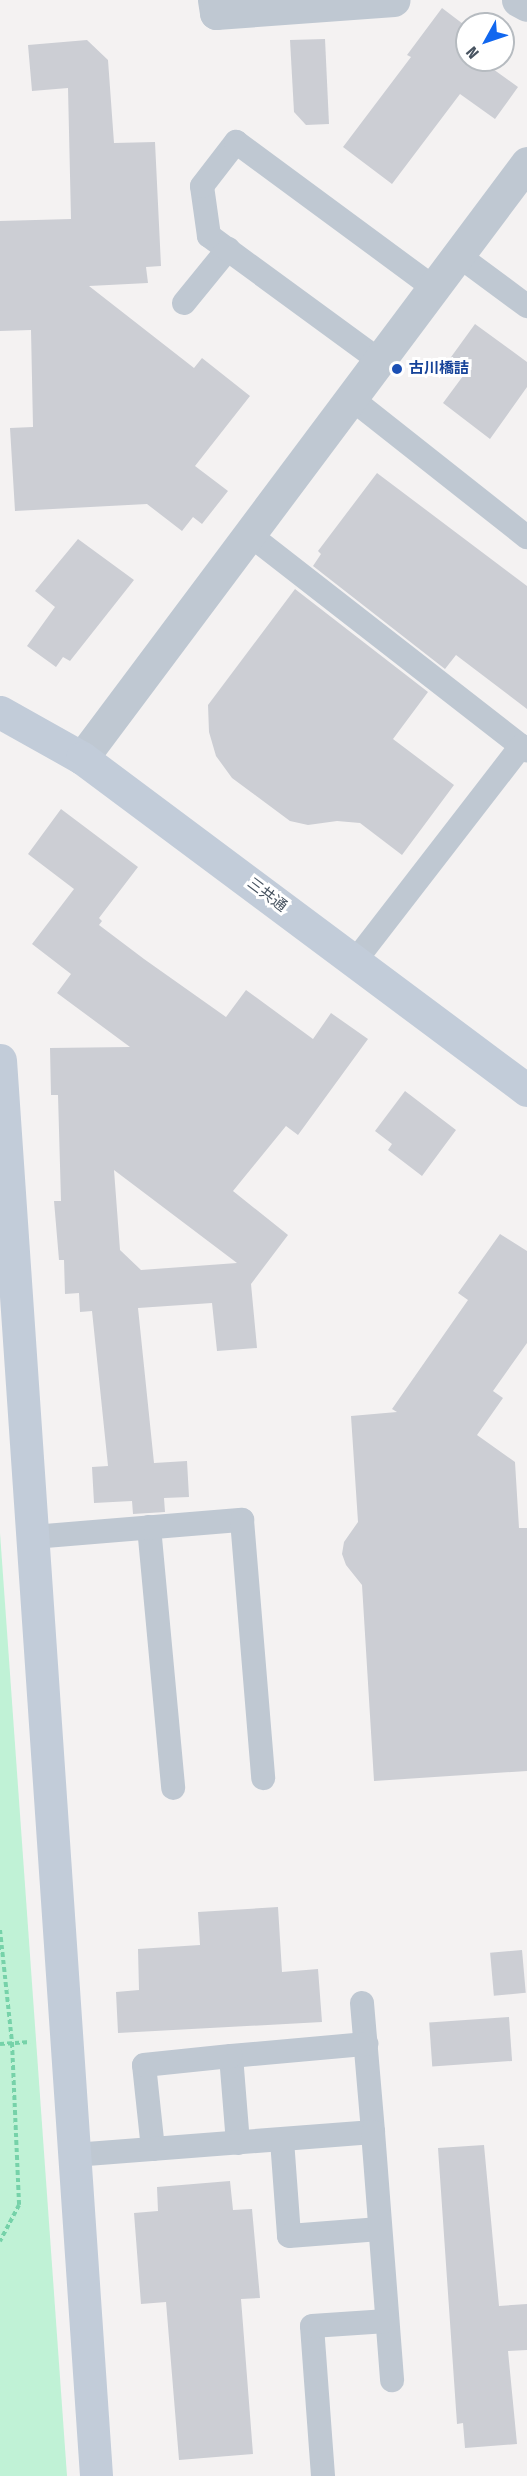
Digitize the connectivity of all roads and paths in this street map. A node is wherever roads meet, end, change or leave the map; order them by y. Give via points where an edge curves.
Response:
1 (214, 0) edge
2 (394, 0) edge
3 (518, 0) edge
4 (527, 5) edge
5 (527, 163) edge
6 (228, 249) junction
7 (458, 255) junction
8 (434, 288) junction
9 (184, 303) dead end
10 (527, 306) edge
11 (380, 361) junction
12 (352, 399) junction
13 (250, 535) junction
14 (527, 537) edge
15 (0, 712) edge
16 (524, 748) edge
17 (82, 758) junction
18 (355, 961) junction
19 (0, 1060) edge
20 (527, 1090) edge
21 (149, 1527) junction
22 (33, 1538) junction
23 (263, 1778) dead end
24 (173, 1788) dead end
25 (0, 1930) edge
26 (362, 2003) dead end
27 (366, 2044) junction
28 (231, 2056) junction
29 (373, 2132) junction
30 (282, 2140) junction
31 (238, 2143) junction
32 (153, 2149) junction
33 (74, 2155) junction
34 (380, 2229) junction
35 (0, 2241) edge
36 (387, 2320) junction
37 (392, 2380) dead end
38 (96, 2476) edge
39 (323, 2476) edge

1 - 2 street via 216,13
3 - 4 street
5 - 7 street
6 - 8 lane via 209,236 202,186 236,142
6 - 9 lane
6 - 11 lane
7 - 8 street
7 - 10 lane
8 - 11 street
11 - 12 street
12 - 13 street
12 - 14 lane
13 - 16 lane
13 - 17 street
15 - 17 street, 三共通
16 - 18 lane
17 - 18 street, 三共通
18 - 20 street, 三共通
19 - 22 street
21 - 22 lane
21 - 23 lane via 242,1520
21 - 24 lane
22 - 33 street
25 - 35 path via 12,2043 19,2205
26 - 27 lane
27 - 28 lane
27 - 29 lane
28 - 31 lane
28 - 32 lane via 144,2065
29 - 30 lane
29 - 34 lane
30 - 31 lane
30 - 34 lane via 289,2236
31 - 32 lane
32 - 33 lane
33 - 38 street
34 - 36 lane
36 - 37 lane
36 - 39 lane via 312,2326

